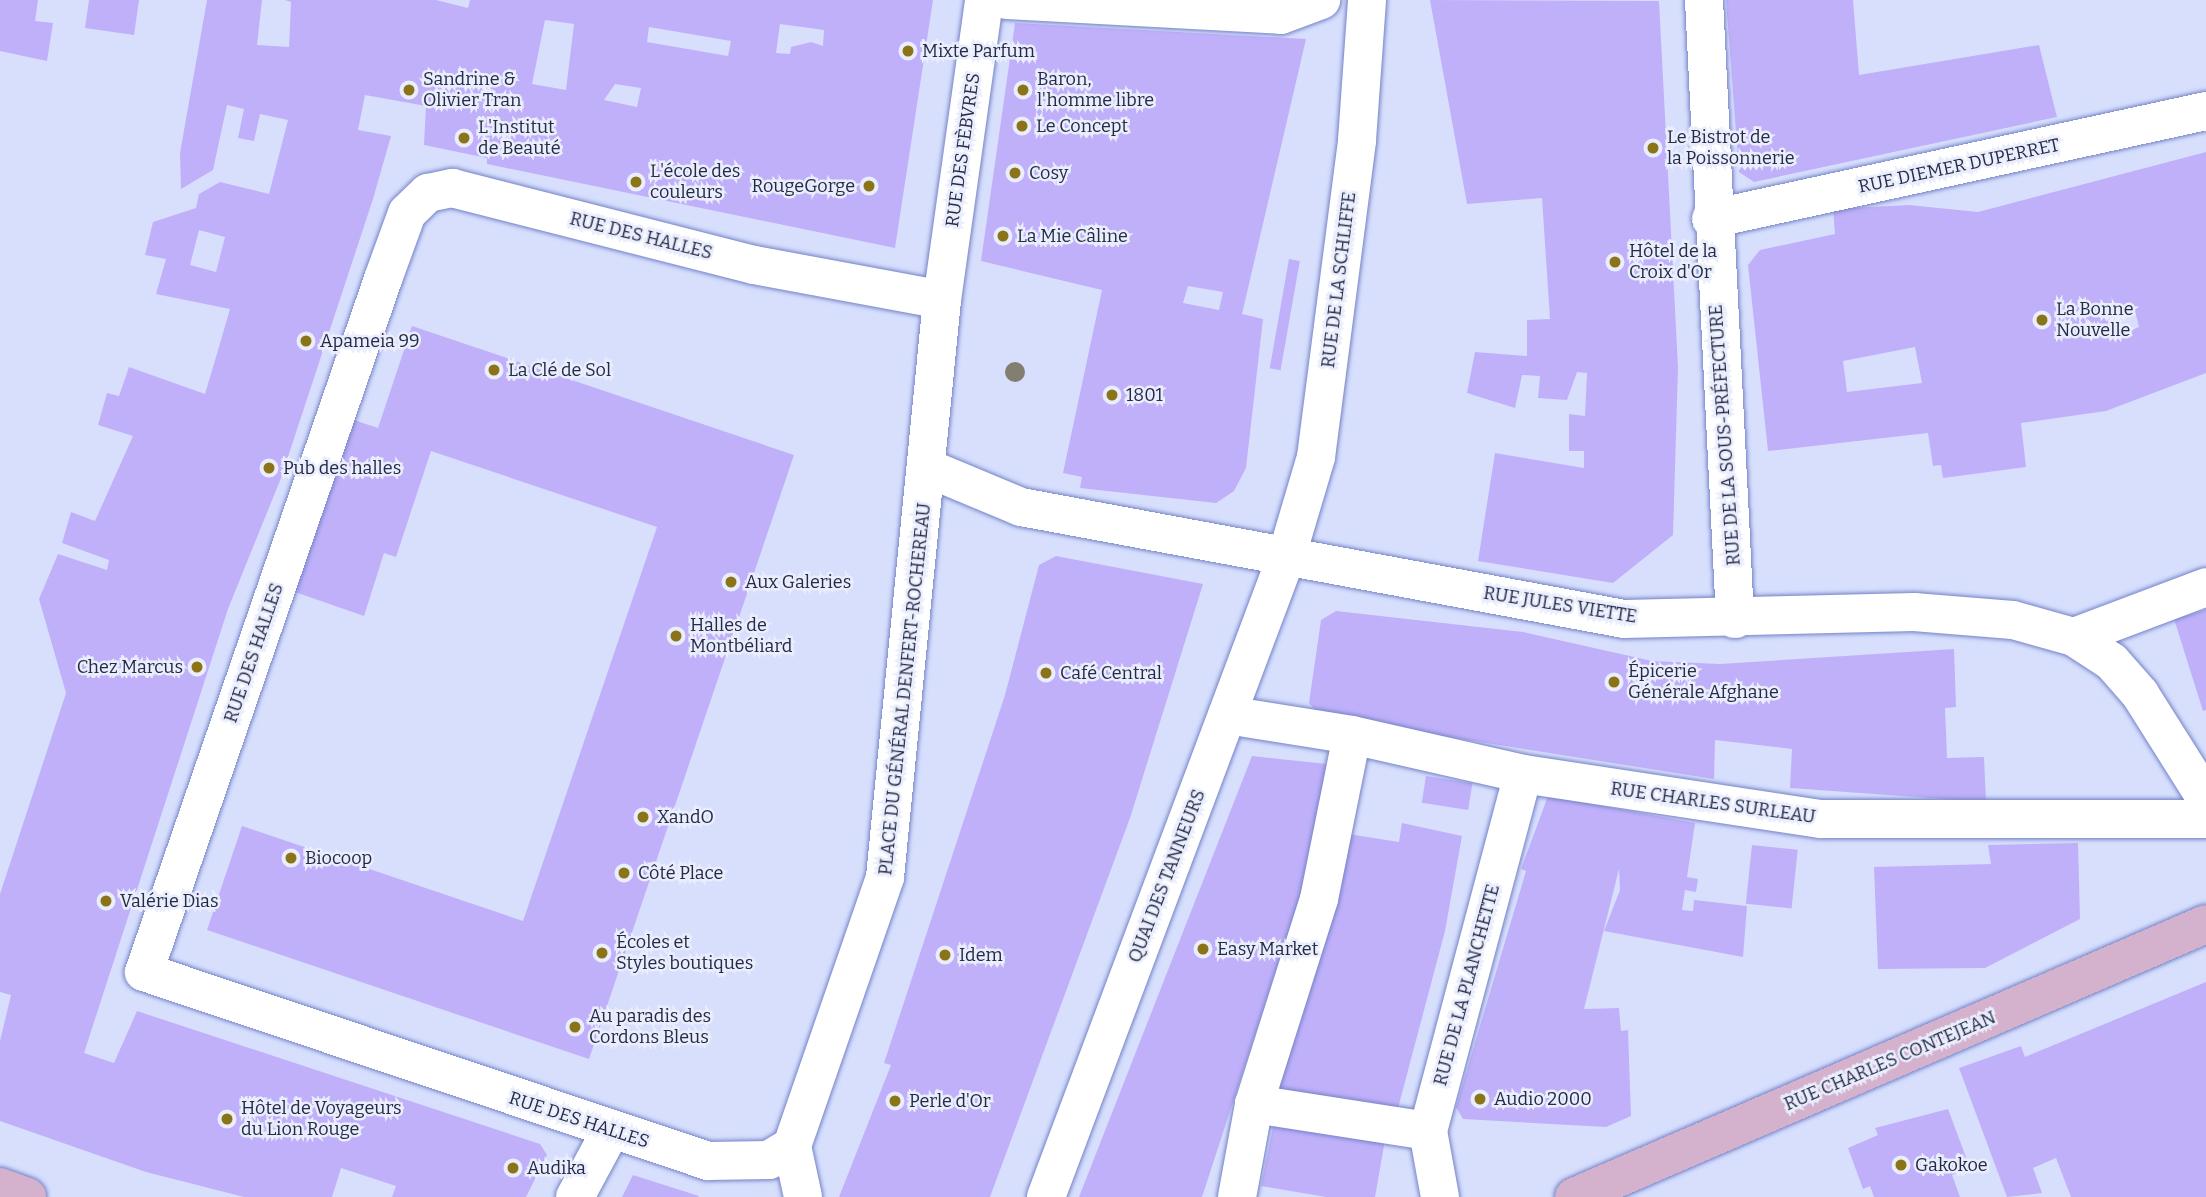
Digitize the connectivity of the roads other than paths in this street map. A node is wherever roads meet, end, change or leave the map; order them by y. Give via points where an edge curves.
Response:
1 (984, 0) edge
2 (1007, 0) edge
3 (1321, 0) edge
4 (1367, 0) edge
5 (1704, 0) edge
6 (2206, 111) edge
7 (1711, 219) junction
8 (942, 300) junction
9 (930, 470) junction
10 (1287, 555) junction
11 (2206, 587) edge
12 (1735, 618) junction
13 (2074, 637) junction
14 (1227, 715) junction
15 (1352, 735) junction
16 (1523, 774) junction
17 (2206, 799) edge
18 (2206, 819) edge
19 (2206, 924) edge
20 (1254, 1104) junction
21 (1428, 1131) junction
22 (610, 1132) junction
23 (792, 1146) junction
24 (575, 1197) edge
25 (803, 1197) edge
26 (1046, 1197) edge
27 (1237, 1197) edge
28 (1440, 1197) edge
29 (1574, 1197) edge

1 - 8 street, RUE DES FÈBVRES
2 - 3 street via 1280,15
4 - 10 street, RUE DE LA SCHLIFFE via 1357,140 1316,457
5 - 7 street, RUE DE LA SOUS-PRÉFECTURE
6 - 7 street, RUE DIEMER DUPERRET
7 - 12 street, RUE DE LA SOUS-PRÉFECTURE
8 - 9 street, RUE DES FÈBVRES
8 - 22 street, RUE DES HALLES via 754,265 452,188 428,193 407,213 144,972
9 - 10 street, RUE JULES VIETTE via 1021,507
9 - 23 street, PLACE DU GÉNÉRAL DENFERT-ROCHEREAU via 885,877
10 - 12 street, RUE JULES VIETTE via 1624,619
10 - 14 street, QUAI DES TANNEURS
11 - 13 street
12 - 13 street, RUE JULES VIETTE via 1914,612 2013,620
13 - 17 street, RUE JULES VIETTE via 2112,662 2140,694
14 - 15 street, RUE CHARLES SURLEAU
14 - 26 street, QUAI DES TANNEURS
15 - 16 street, RUE CHARLES SURLEAU
15 - 20 street via 1319,899
16 - 18 street, RUE CHARLES SURLEAU via 1820,819
16 - 21 street, RUE DE LA PLANCHETTE
19 - 29 main road, RUE CHARLES CONTEJEAN
20 - 21 street
20 - 27 street
21 - 28 street, RUE DE LA PLANCHETTE
22 - 23 street, RUE DES HALLES via 708,1161 769,1160
22 - 24 street
23 - 25 street

